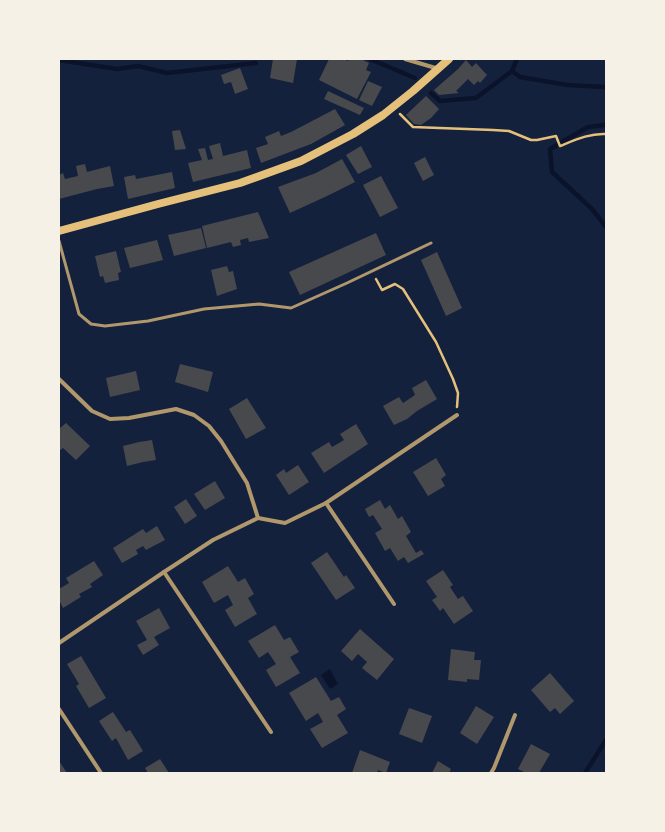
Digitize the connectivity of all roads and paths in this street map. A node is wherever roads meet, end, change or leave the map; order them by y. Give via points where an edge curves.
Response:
1 (405, 59) edge
2 (449, 59) edge
3 (439, 69) junction
4 (394, 107) junction
5 (606, 134) edge
6 (59, 231) edge
7 (59, 241) edge
8 (431, 243) dead end
9 (372, 272) junction
10 (59, 379) edge
11 (457, 415) joint
12 (326, 503) junction
13 (258, 518) junction
14 (164, 572) junction
15 (394, 604) dead end
16 (59, 643) edge
17 (59, 709) edge
18 (515, 715) dead end
19 (270, 732) dead end
20 (100, 773) edge
21 (491, 773) edge

1 - 3 street
2 - 3 main road
3 - 4 main road
4 - 5 path via 412,127 508,131 531,140 556,136 560,146 599,133
4 - 6 main road via 353,134 301,161 240,183
7 - 9 lane via 79,314 91,324 105,326 148,321 204,308 259,304 291,308
8 - 9 lane
9 - 11 path via 382,290 395,284 403,288 436,342 458,393
10 - 13 street via 92,411 110,419 176,409 194,415 209,426 247,483
11 - 12 street
12 - 13 street via 285,523
12 - 15 street
13 - 14 street via 213,540
14 - 16 street
14 - 19 street
17 - 20 street
18 - 21 street

